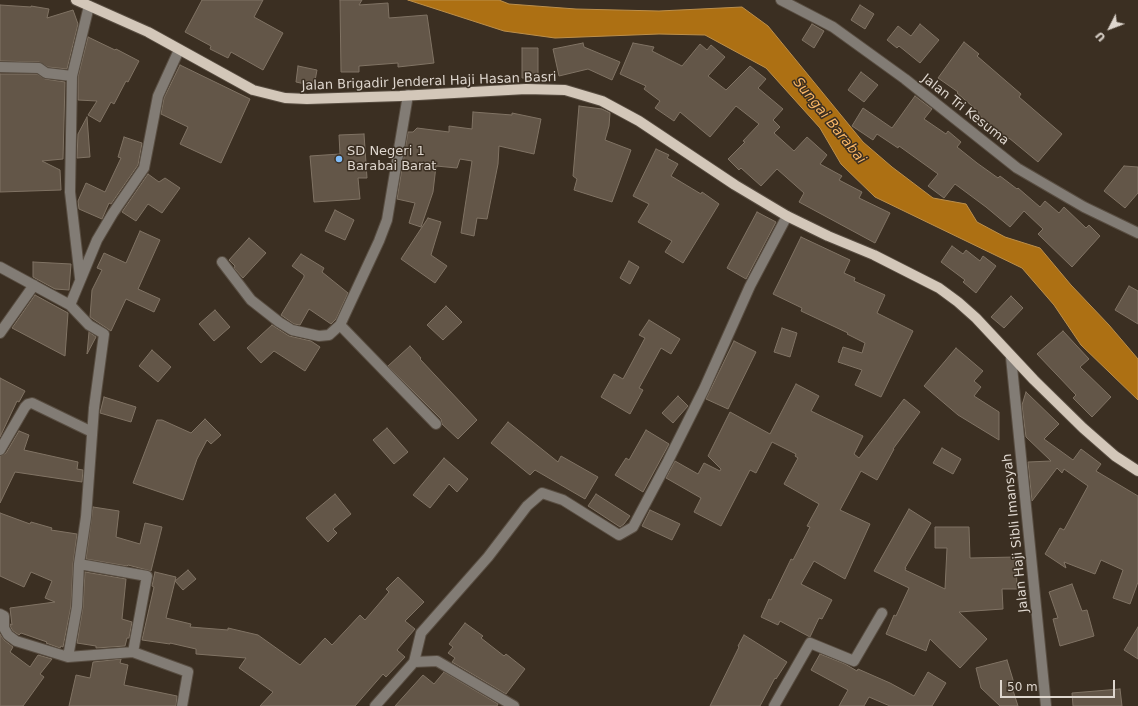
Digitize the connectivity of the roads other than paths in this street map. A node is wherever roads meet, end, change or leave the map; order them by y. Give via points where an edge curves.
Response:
1 (76, 0) edge
2 (781, 0) edge
3 (89, 6) junction
4 (179, 50) junction
5 (0, 67) edge
6 (72, 76) junction
7 (408, 95) junction
8 (787, 216) junction
9 (1138, 232) edge
10 (222, 262) dead end
11 (0, 267) edge
12 (80, 280) junction
13 (34, 285) junction
14 (70, 305) junction
15 (340, 325) junction
16 (0, 333) edge
17 (1011, 357) junction
18 (436, 424) dead end
19 (92, 432) junction
20 (0, 450) edge
21 (1138, 471) edge
22 (79, 564) junction
23 (882, 613) dead end
24 (0, 614) edge
25 (133, 652) junction
26 (68, 657) junction
27 (414, 662) junction
28 (182, 706) edge
29 (375, 706) edge
30 (514, 706) edge
31 (774, 706) edge
32 (1046, 706) edge

1 - 3 main road, Jalan Brigadir Jenderal Haji Hasan Basri
2 - 9 street, Jalan Tri Kesuma via 832,27 905,79 1017,168 1084,207
3 - 4 main road, Jalan Brigadir Jenderal Haji Hasan Basri via 148,32
3 - 6 street
4 - 7 main road, Jalan Brigadir Jenderal Haji Hasan Basri via 253,90 285,98
4 - 12 street via 158,96 144,168 97,240
5 - 6 street via 39,68 46,73
6 - 12 street via 70,192
7 - 8 main road, Jalan Brigadir Jenderal Haji Hasan Basri via 526,89 565,90 602,101 639,121 735,185
7 - 15 street via 387,220
8 - 17 main road, Jalan Brigadir Jenderal Haji Hasan Basri via 939,288 976,318
8 - 27 street via 750,286 701,396 633,527 619,535 563,500 542,493 527,506 488,557 421,633
10 - 15 street via 251,300 292,330 319,336 329,335
11 - 13 street
12 - 14 street
13 - 14 street
13 - 16 street
14 - 19 street via 89,325 104,334
15 - 18 street
17 - 21 main road, Jalan Brigadir Jenderal Haji Hasan Basri via 1083,428 1115,456
17 - 32 street, Jalan Haji Sibli Imansyah
19 - 20 street via 32,403 25,407
19 - 22 street via 86,517
22 - 25 street via 147,576
22 - 26 street via 77,607
23 - 31 street via 854,661 810,643
24 - 26 street via 4,616 4,628 16,642
25 - 26 street
25 - 28 street via 188,672
27 - 29 street
27 - 30 street via 437,661

